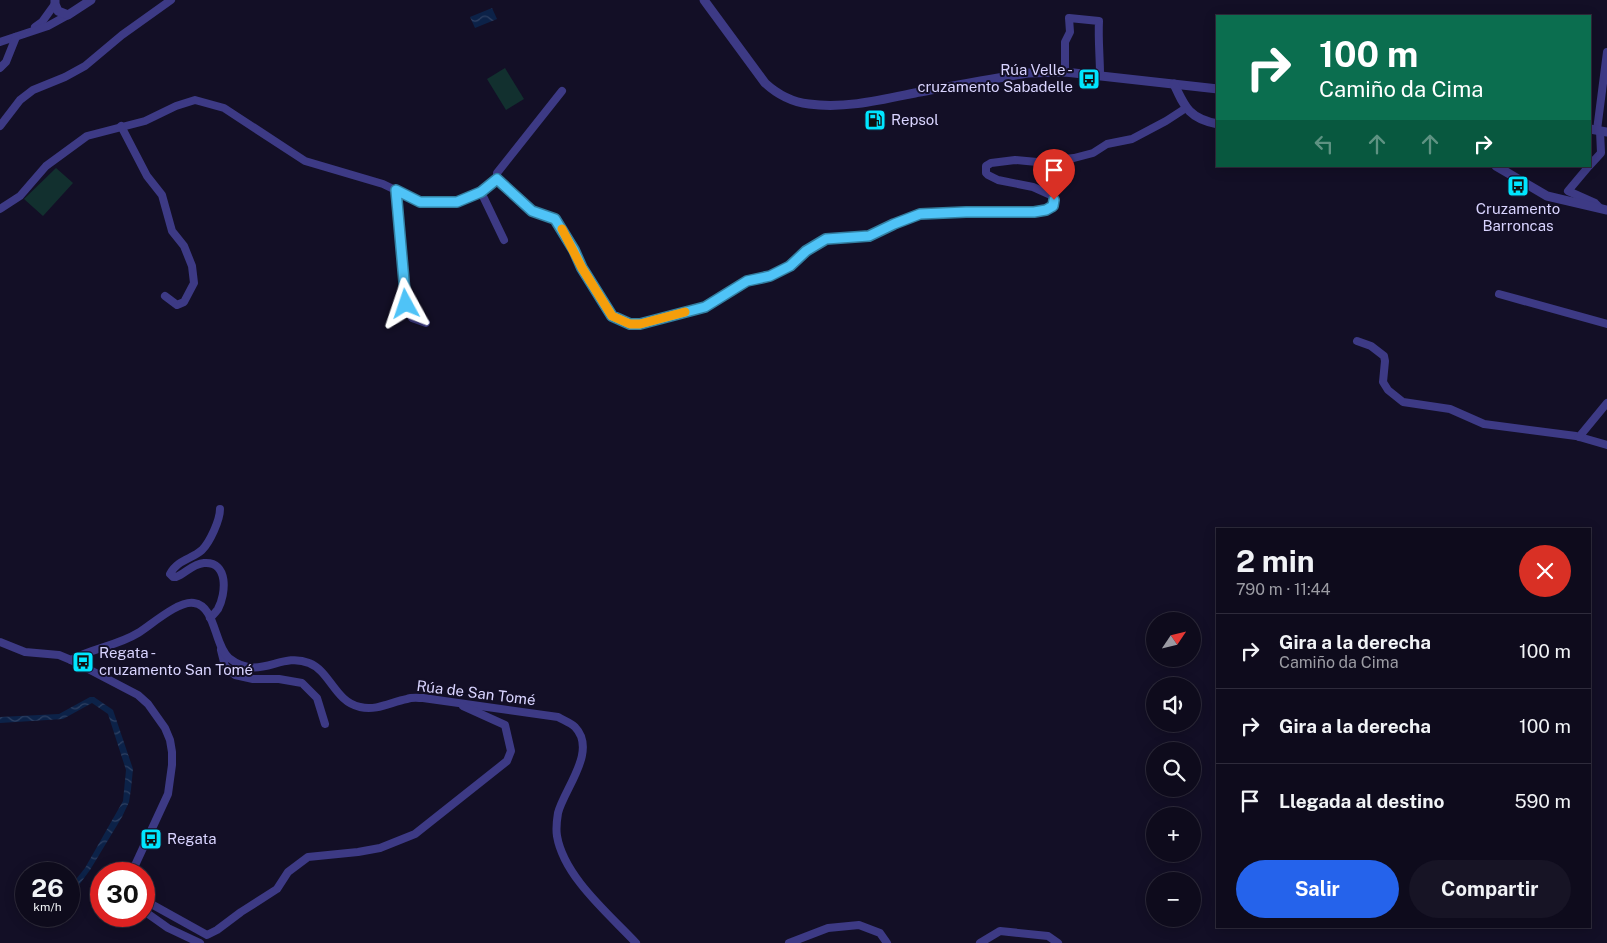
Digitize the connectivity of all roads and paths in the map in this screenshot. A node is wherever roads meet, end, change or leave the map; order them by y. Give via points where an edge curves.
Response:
1 (78, 0) edge
2 (91, 0) edge
3 (170, 0) edge
4 (704, 0) edge
5 (55, 2) edge
6 (72, 13) junction
7 (32, 30) junction
8 (16, 37) junction
9 (0, 42) edge
10 (1607, 52) edge
11 (0, 68) edge
12 (1065, 72) junction
13 (1100, 75) junction
14 (1174, 84) junction
15 (1605, 87) edge
16 (1216, 89) edge
17 (562, 91) dead end
18 (1186, 108) junction
19 (1216, 123) edge
20 (0, 126) edge
21 (121, 126) junction
22 (1598, 130) edge
23 (1591, 164) edge
24 (1498, 167) edge
25 (1588, 167) edge
26 (497, 179) junction
27 (396, 190) junction
28 (481, 192) junction
29 (0, 208) edge
30 (1603, 209) edge
31 (504, 240) dead end
32 (1499, 294) dead end
33 (165, 296) dead end
34 (426, 323) dead end
35 (1607, 324) edge
36 (1357, 341) dead end
37 (1607, 403) edge
38 (1579, 437) junction
39 (1607, 445) edge
40 (220, 509) dead end
41 (210, 618) junction
42 (0, 642) edge
43 (220, 642) junction
44 (71, 660) junction
45 (454, 702) junction
46 (325, 724) dead end
47 (137, 862) edge
48 (155, 906) edge
49 (155, 919) edge
50 (200, 943) edge
51 (636, 943) edge
52 (789, 943) edge
53 (887, 943) edge
54 (980, 943) edge
55 (1058, 943) edge

1 - 6 street
2 - 6 street
3 - 20 street via 85,66 20,100
4 - 12 street via 765,83 782,97 796,102 823,106 863,102 1028,73
5 - 6 street via 58,11
5 - 7 street via 42,22
6 - 7 street via 48,26
7 - 8 street
8 - 9 street
8 - 11 street via 6,62
10 - 15 street
12 - 13 street
12 - 13 street via 1065,42 1070,32 1070,18 1099,21
13 - 14 street
14 - 16 street
14 - 18 street
15 - 22 street
17 - 26 street via 497,173
18 - 19 street via 1199,119
18 - 26 street via 1132,139 1107,144 1093,153 1074,158 1038,162 1015,160 986,166 986,172 992,177 1033,187 1053,196 1054,204 1046,210 920,214 869,236 826,239 790,266 770,276 747,281 705,307 640,324 630,324 612,316 555,219 532,211
21 - 27 street via 145,121 195,100 209,103 224,108 306,161
21 - 29 street via 87,136 46,166 20,196
21 - 33 street via 147,176 162,195 172,231 184,246 192,266 194,283 184,302 177,305
22 - 23 street via 1601,153
24 - 30 street via 1546,196
25 - 30 street via 1568,191
26 - 28 street
27 - 28 street via 420,202 457,202
27 - 34 street via 406,304 412,318
28 - 31 street
32 - 35 street
36 - 38 street via 1384,356 1383,382 1403,402 1450,409 1484,424
37 - 38 street
38 - 39 street
40 - 41 street via 212,536 203,549 182,561 170,574 176,578 194,566 206,563 217,566 224,583 223,594 218,609
41 - 43 street, Rúa de San Tomé
41 - 44 street, Rúa de San Tomé via 203,607 189,602 120,642
42 - 44 street via 26,652 59,655
43 - 45 street, Rúa de San Tomé via 227,657 250,668 286,661 310,663 348,702 358,707 384,706 409,698
43 - 46 street via 225,666 235,675 302,683 317,698
44 - 47 street via 138,695 156,714 170,740 172,765 168,794
45 - 48 street via 505,724 511,751 507,761 415,834 380,848 308,857 288,872 276,889 207,935
45 - 51 street, Rúa de San Tomé via 558,717 575,727 583,743 581,761 558,813 557,836 577,881
49 - 50 street
52 - 53 street via 828,928 859,925 880,933
54 - 55 street via 1000,931 1048,936

